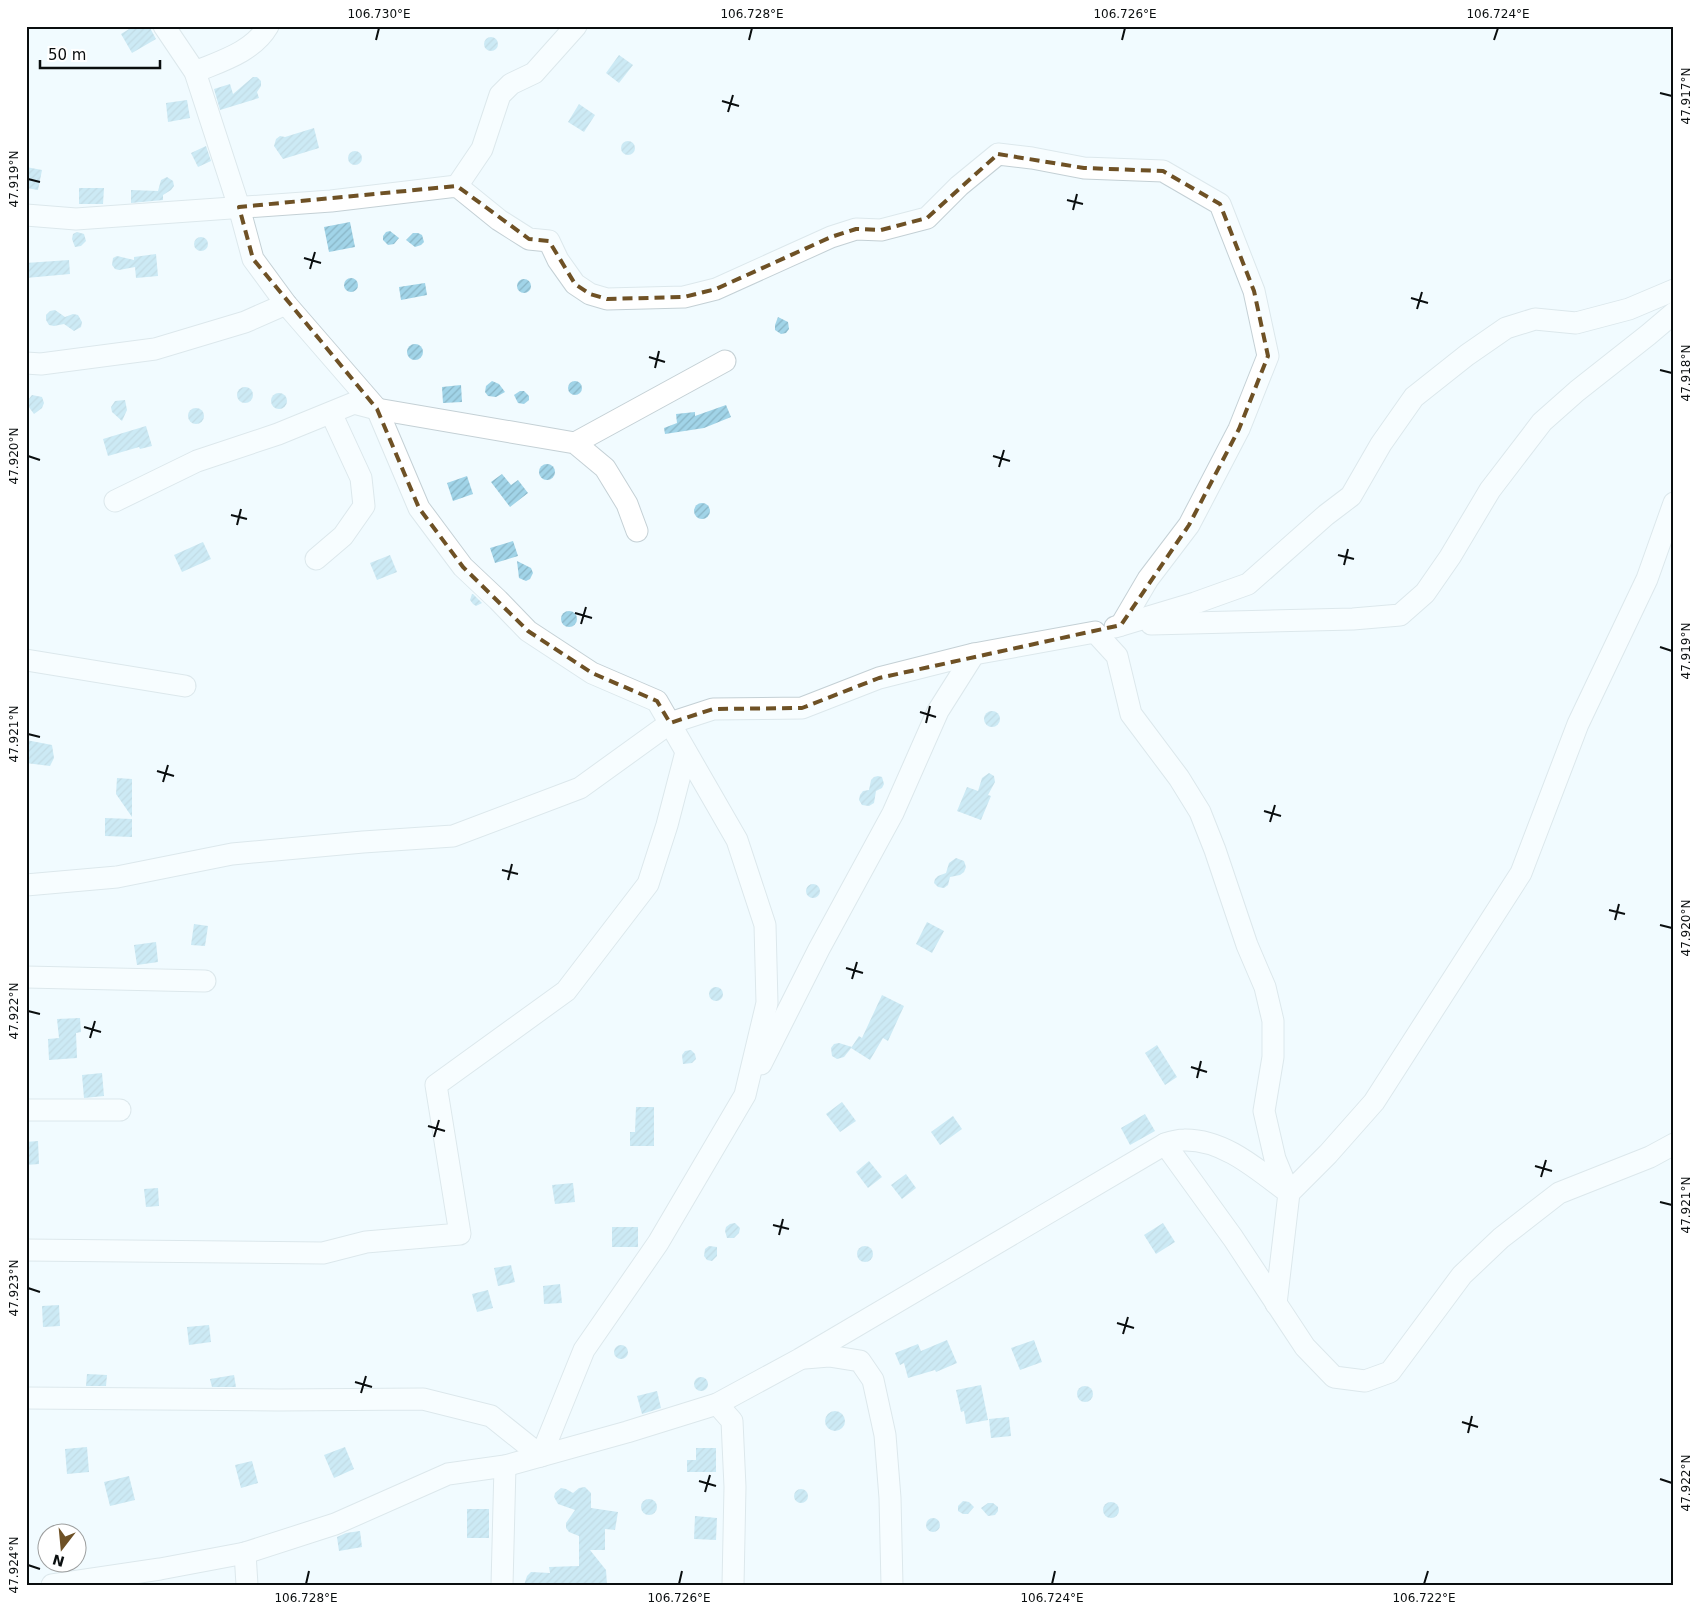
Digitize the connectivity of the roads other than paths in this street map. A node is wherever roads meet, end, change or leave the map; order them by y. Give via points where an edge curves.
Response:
1 (164, 26) edge
2 (268, 26) edge
3 (576, 26) edge
4 (195, 72) junction
5 (457, 186) junction
6 (240, 207) junction
7 (26, 215) edge
8 (1674, 290) edge
9 (286, 304) junction
10 (1674, 313) edge
11 (725, 361) dead end
12 (26, 364) edge
13 (377, 409) junction
14 (331, 413) junction
15 (575, 443) junction
16 (115, 501) dead end
17 (1674, 503) edge
18 (637, 531) dead end
19 (316, 559) dead end
20 (1120, 625) junction
21 (1096, 632) junction
22 (974, 654) junction
23 (26, 660) edge
24 (185, 686) dead end
25 (670, 723) junction
26 (686, 752) junction
27 (26, 885) edge
28 (26, 977) edge
29 (205, 981) dead end
30 (745, 1095) junction
31 (26, 1110) edge
32 (120, 1110) dead end
33 (1165, 1144) junction
34 (1674, 1144) edge
35 (1289, 1193) junction
36 (26, 1250) edge
37 (1276, 1304) junction
38 (800, 1359) junction
39 (26, 1398) edge
40 (717, 1404) junction
41 (541, 1456) junction
42 (505, 1466) junction
43 (245, 1552) junction
44 (52, 1585) edge
45 (247, 1585) edge
46 (502, 1585) edge
47 (733, 1585) edge
48 (892, 1585) edge

1 - 4 street
2 - 4 street via 262,37 239,53
3 - 5 street via 534,73 511,84 500,95 482,149
4 - 6 street
5 - 6 street via 331,201
5 - 20 street via 529,239 549,241 575,284 590,294 607,299 684,297 716,289 832,237 856,229 881,230 927,218 998,154 1084,168 1163,171 1220,204 1254,291 1268,356 1239,429 1189,525 1148,579
6 - 7 street via 76,219
6 - 9 street via 253,259
8 - 20 street via 1629,309 1576,323 1535,319 1506,328 1466,355 1414,398 1381,444 1351,496 1248,584
9 - 12 street via 245,322 155,349
9 - 13 street
10 - 20 street via 1542,422 1490,490 1425,593 1400,615
11 - 15 street
13 - 14 street via 354,403
13 - 15 street
13 - 25 street via 419,508 463,567 528,631 592,673 657,701
14 - 16 street via 197,461
14 - 19 street via 361,478 364,506 343,536
15 - 18 street via 605,468 627,504
17 - 35 street via 1647,579 1578,724 1521,873 1374,1102
20 - 21 street
21 - 22 street
21 - 35 street via 1117,656 1131,714 1200,812 1265,988 1273,1021 1273,1057 1264,1111 1275,1160
22 - 25 street via 879,678 802,708 713,710
22 - 30 street via 938,711 893,813
23 - 24 street
25 - 26 street
25 - 27 street via 580,788 452,836 232,854 117,877
26 - 30 street via 737,840 766,925 767,1003
26 - 36 street via 648,884 566,991 436,1085 460,1234 366,1242 323,1253
28 - 29 street
30 - 41 street via 658,1243 584,1350
31 - 32 street
33 - 35 street via 1183,1140 1213,1143
33 - 37 street
33 - 38 street
34 - 37 street via 1650,1157 1558,1192 1500,1238 1462,1275 1390,1372 1365,1381 1334,1377 1305,1347
35 - 37 street
38 - 40 street
38 - 48 street via 829,1356 860,1361 873,1380 886,1435
39 - 41 street via 423,1399 491,1416
40 - 41 street
40 - 47 street via 732,1421 735,1486
41 - 42 street
42 - 43 street via 448,1474 335,1524
42 - 46 street
43 - 44 street
43 - 45 street

